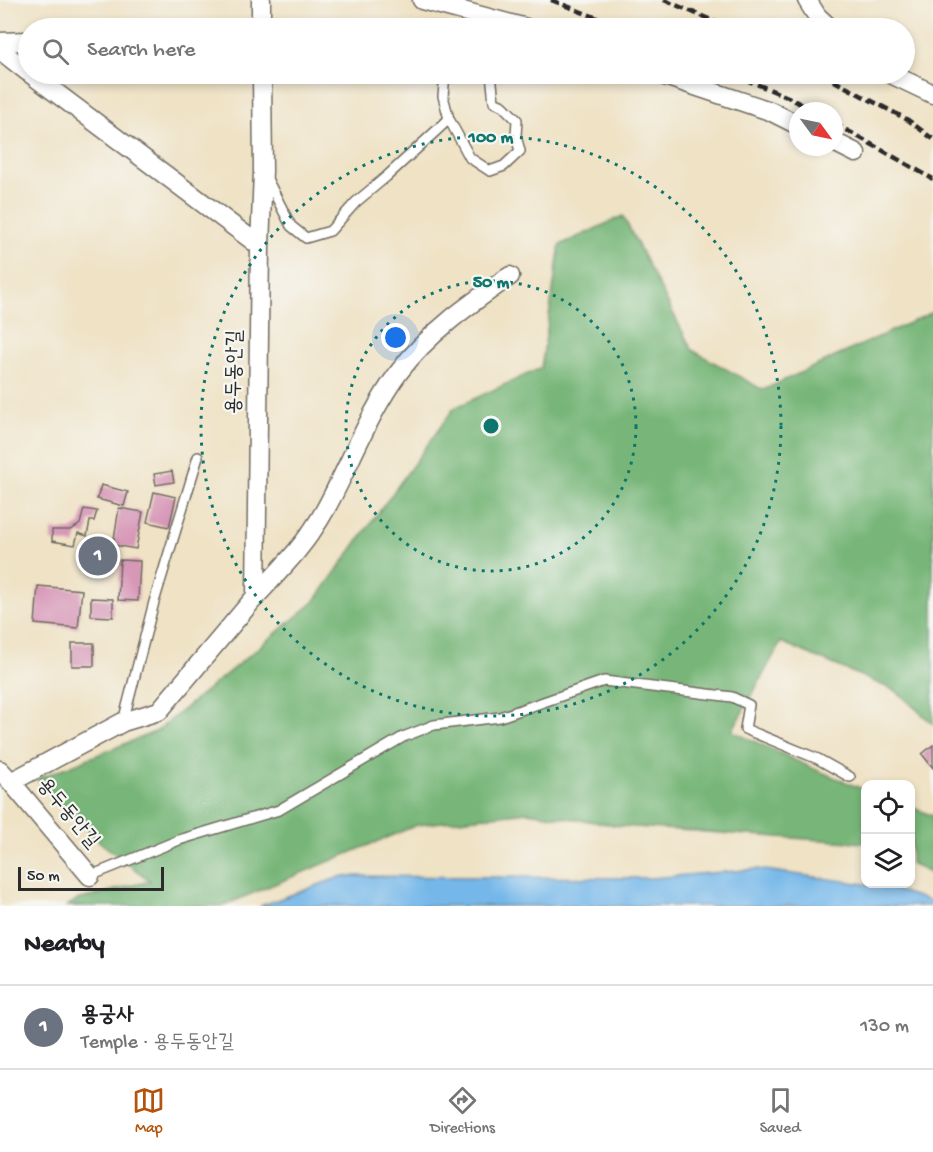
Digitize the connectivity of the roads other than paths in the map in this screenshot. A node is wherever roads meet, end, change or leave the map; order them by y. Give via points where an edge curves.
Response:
1 (261, 0) edge
2 (423, 0) edge
3 (807, 0) edge
4 (261, 18) edge
5 (489, 18) edge
6 (819, 18) edge
7 (18, 41) edge
8 (0, 42) edge
9 (0, 50) edge
10 (18, 64) edge
11 (45, 84) edge
12 (262, 84) edge
13 (444, 84) edge
14 (492, 84) edge
15 (689, 84) edge
16 (912, 84) edge
17 (933, 94) edge
18 (449, 119) junction
19 (789, 120) edge
20 (843, 147) edge
21 (855, 153) dead end
22 (263, 171) junction
23 (260, 246) junction
24 (510, 276) dead end
25 (198, 457) dead end
26 (256, 596) junction
27 (123, 722) junction
28 (5, 776) edge
29 (850, 777) dead end
30 (90, 876) joint

1 - 4 street
2 - 5 street
3 - 6 street
7 - 8 street
9 - 10 street
11 - 23 street
12 - 22 street, 용두동안길
13 - 18 lane
14 - 18 lane via 494,102 517,120 520,151 504,166 490,171 470,158
15 - 19 street
16 - 17 street
18 - 22 lane via 356,202 330,231 306,238 291,226
20 - 21 street
22 - 23 street, 용두동안길
23 - 26 street, 용두동안길
24 - 26 street via 451,318 400,371 304,544
25 - 27 lane
26 - 27 street, 용두동안길 via 159,711
27 - 28 street, 용두동안길
28 - 30 street, 용두동안길
29 - 30 lane via 818,759 745,729 749,705 732,697 604,681 500,717 434,725 403,737 279,810 179,840

